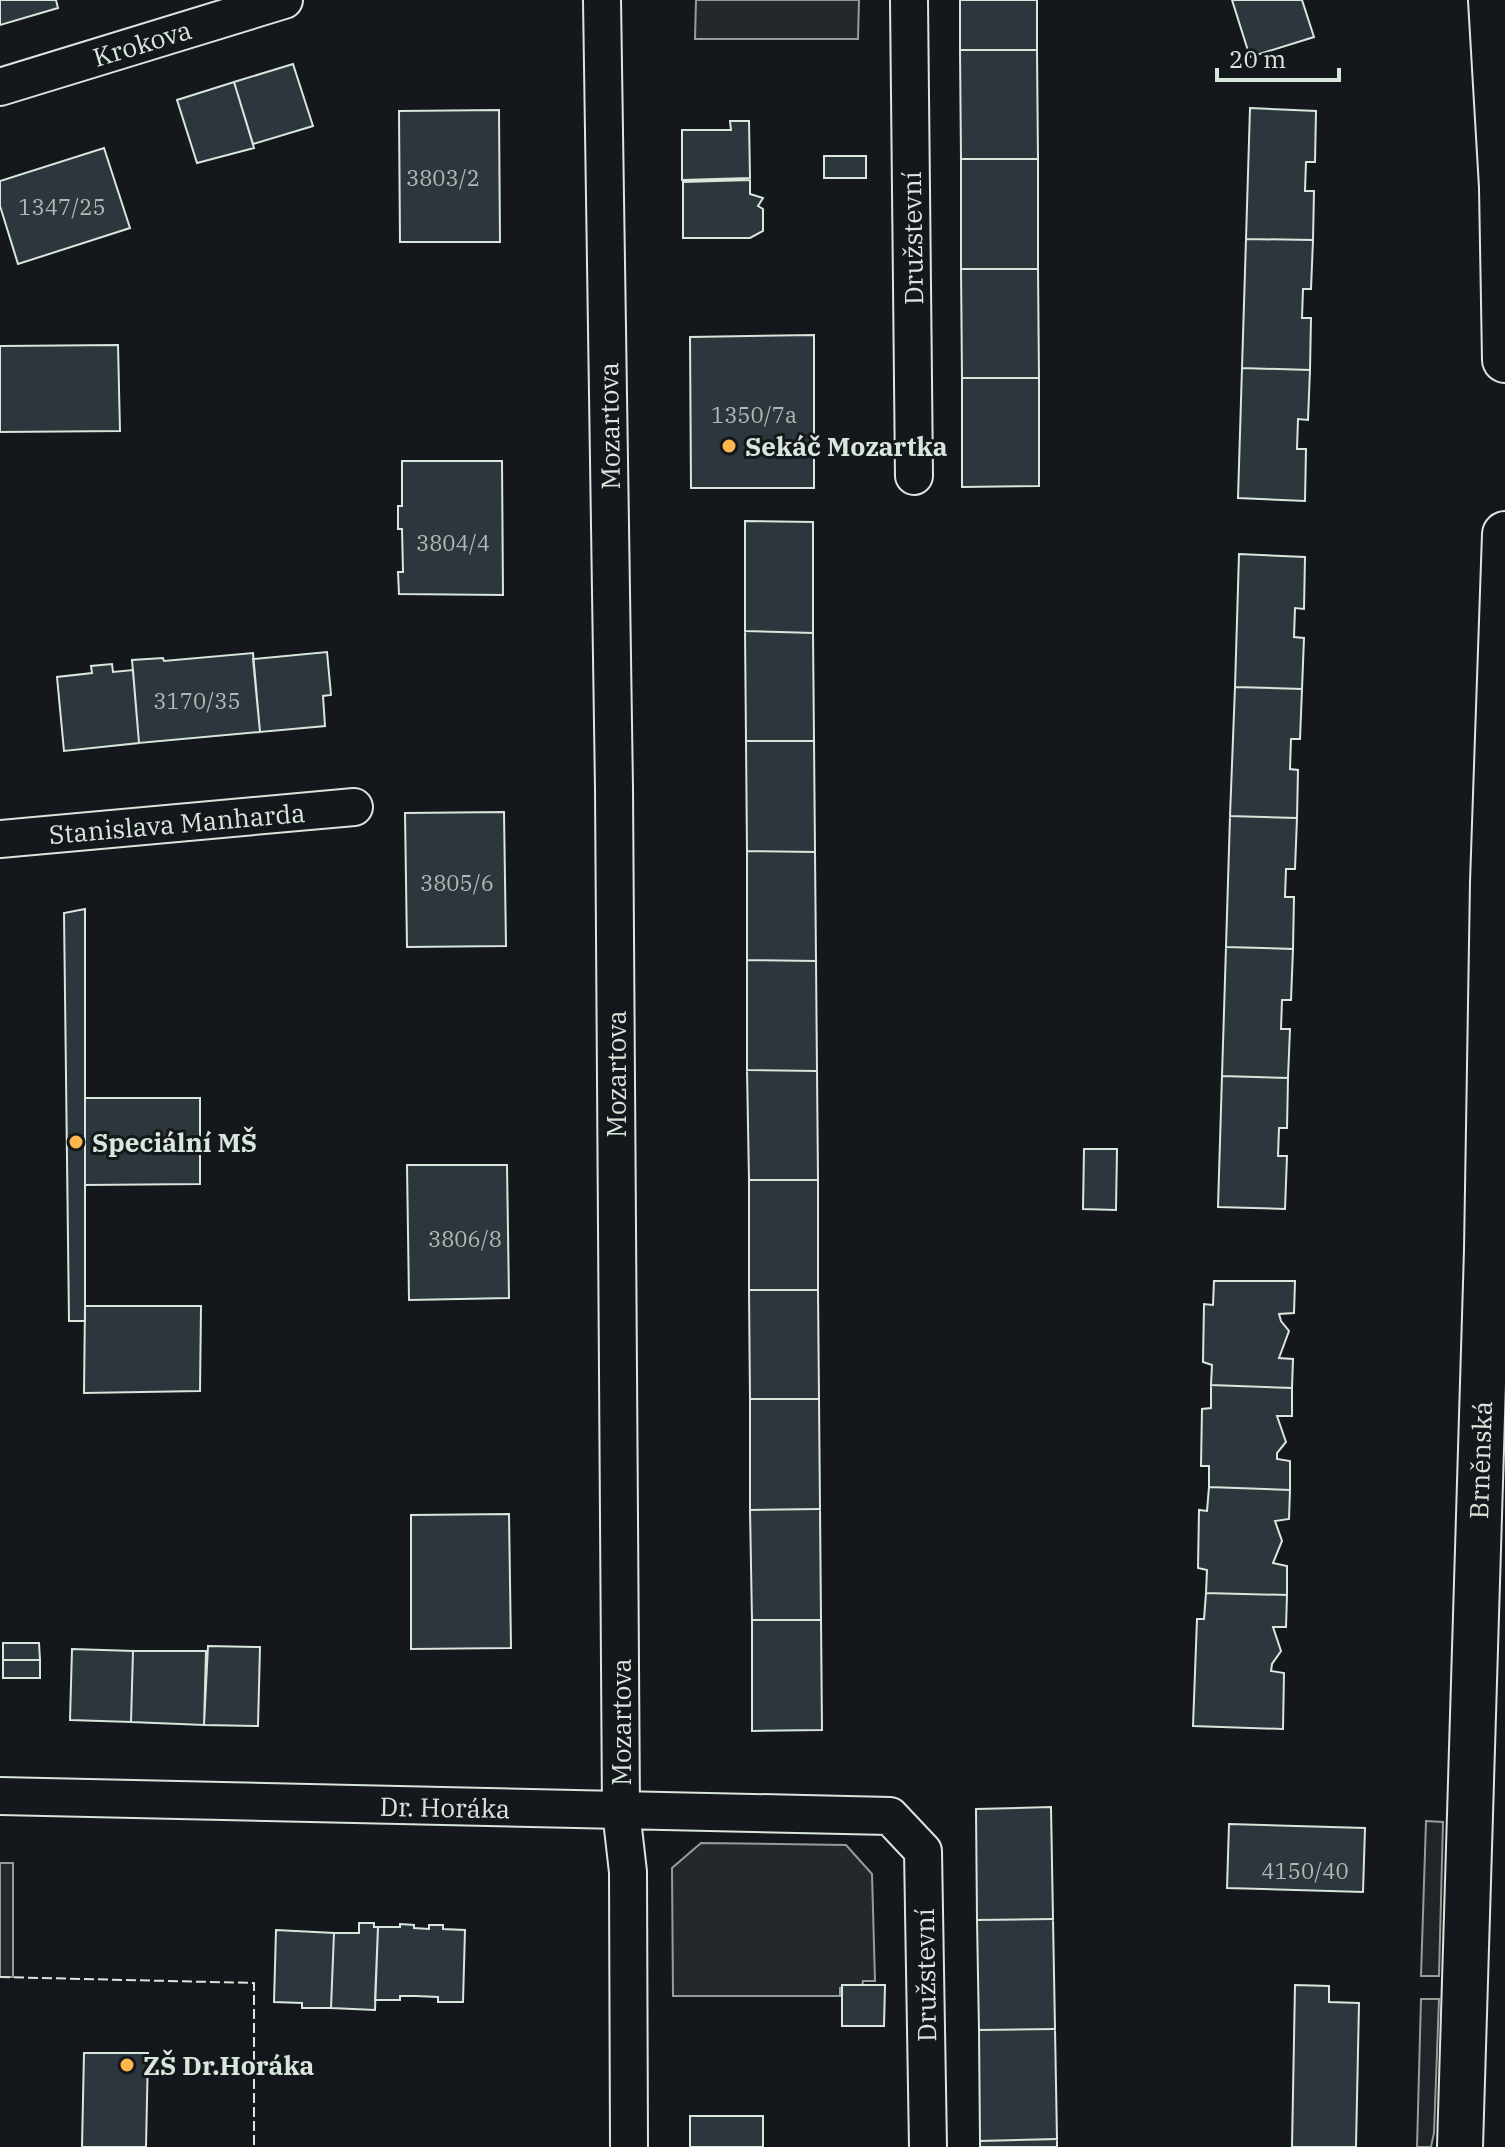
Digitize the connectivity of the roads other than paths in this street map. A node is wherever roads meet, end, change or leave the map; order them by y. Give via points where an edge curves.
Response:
1 (284, 0) edge
2 (602, 0) edge
3 (909, 0) edge
4 (1491, 0) edge
5 (0, 87) edge
6 (1505, 360) edge
7 (914, 476) dead end
8 (1505, 534) edge
9 (354, 807) dead end
10 (0, 839) edge
11 (0, 1796) edge
12 (621, 1811) junction
13 (890, 1816) joint
14 (629, 2147) edge
15 (928, 2147) edge
16 (1460, 2147) edge

1 - 5 street, Krokova
2 - 12 street, Mozartova via 615,805
3 - 7 street, Družstevní
4 - 6 main road
8 - 16 main road, Brněnská
9 - 10 street, Stanislava Manharda
11 - 12 street, Dr. Horáka
12 - 13 street, Dr. Horáka
12 - 14 street, Mozartova via 628,1872
13 - 15 street, Družstevní via 923,1851

